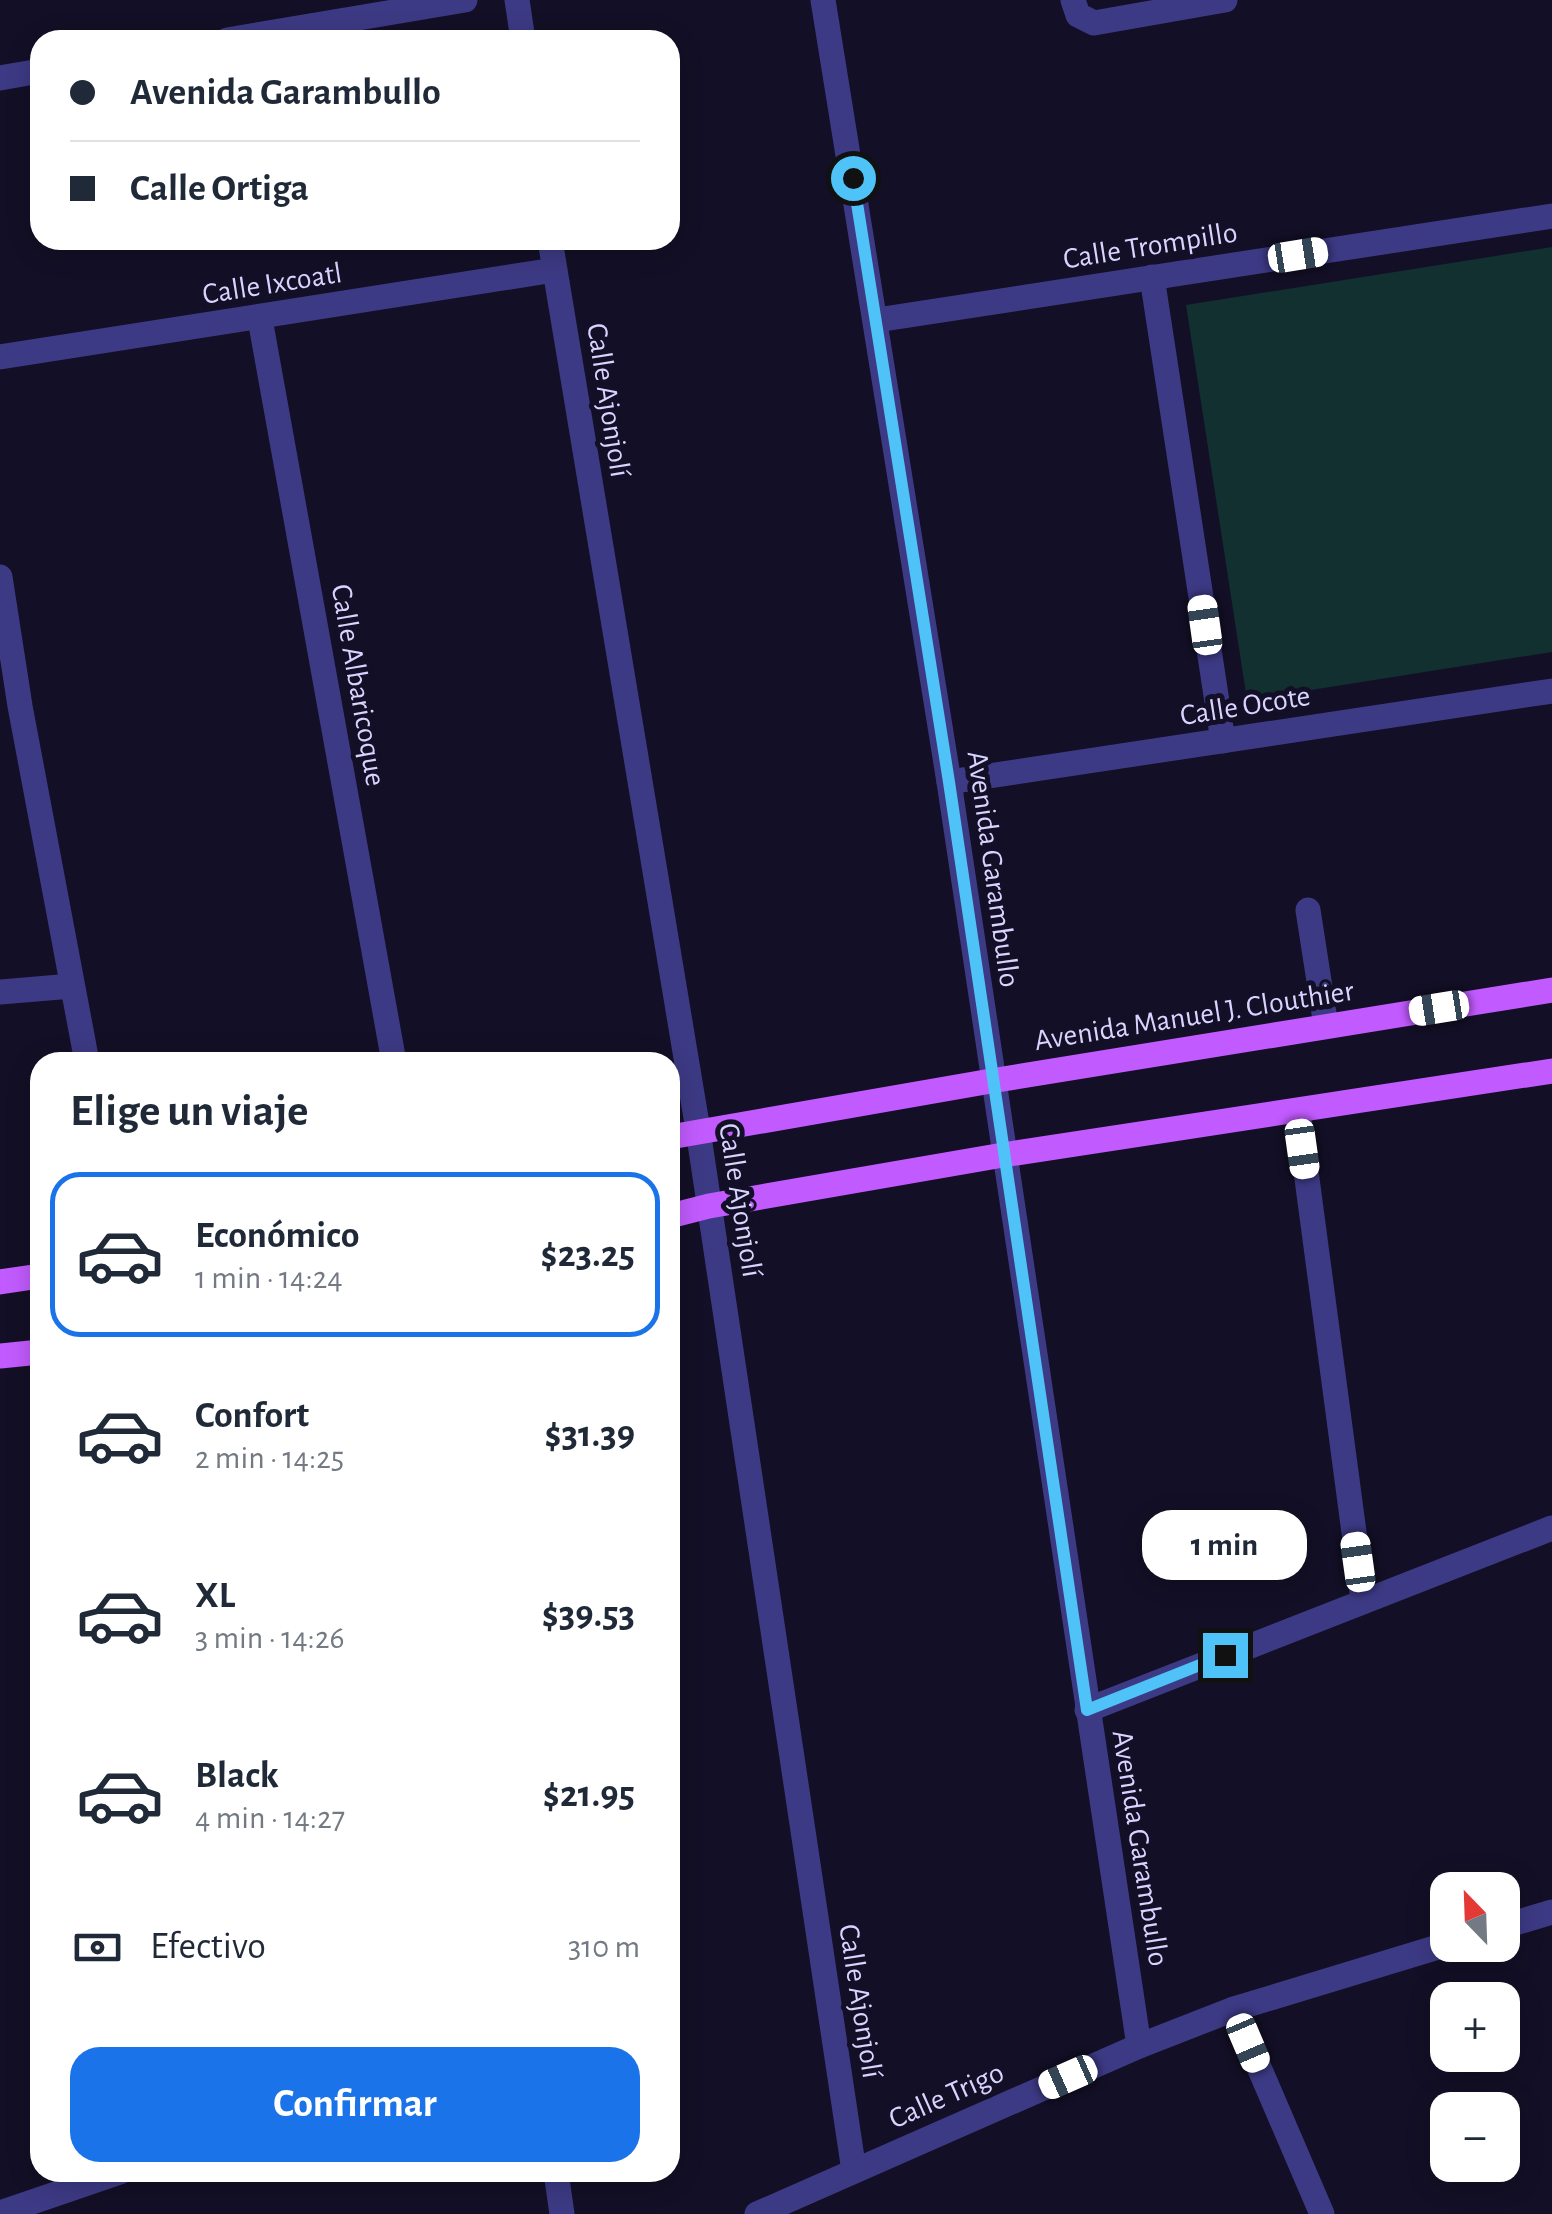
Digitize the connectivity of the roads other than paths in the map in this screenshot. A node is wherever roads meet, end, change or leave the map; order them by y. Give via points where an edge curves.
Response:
1 (465, 0) edge
2 (518, 0) edge
3 (824, 0) edge
4 (1073, 0) edge
5 (1225, 0) edge
6 (286, 30) edge
7 (522, 30) edge
8 (30, 74) edge
9 (0, 78) edge
10 (1552, 216) edge
11 (551, 250) edge
12 (554, 270) junction
13 (1152, 277) junction
14 (260, 319) junction
15 (877, 320) junction
16 (0, 358) edge
17 (0, 578) edge
18 (1552, 691) edge
19 (10, 706) edge
20 (1223, 741) junction
21 (949, 782) junction
22 (1308, 910) dead end
23 (72, 986) junction
24 (1552, 990) edge
25 (0, 992) edge
26 (1326, 1026) junction
27 (85, 1052) edge
28 (392, 1052) edge
29 (1552, 1071) edge
30 (991, 1080) junction
31 (1298, 1112) junction
32 (698, 1130) junction
33 (680, 1134) edge
34 (1003, 1155) junction
35 (709, 1206) junction
36 (680, 1213) edge
37 (30, 1278) edge
38 (0, 1282) edge
39 (30, 1353) edge
40 (0, 1356) edge
41 (1552, 1528) edge
42 (1363, 1600) junction
43 (1087, 1710) junction
44 (1552, 1912) edge
45 (1520, 1922) edge
46 (1430, 1949) edge
47 (1234, 2008) junction
48 (1139, 2046) junction
49 (854, 2171) junction
50 (91, 2182) edge
51 (557, 2182) edge
52 (0, 2213) edge
53 (562, 2214) edge
54 (756, 2214) edge
55 (1322, 2214) edge

1 - 6 street
2 - 7 street
3 - 15 street, Avenida Garambullo
4 - 5 street via 1078,15 1094,24
8 - 9 street
10 - 13 street, Calle Trompillo
11 - 12 street, Calle Ajonjolí
12 - 14 street, Calle Ixcoatl
12 - 32 street, Calle Ajonjolí
13 - 15 street, Calle Trompillo
13 - 20 street
14 - 16 street, Calle Ixcoatl
14 - 28 street, Calle Albaricoque
15 - 21 street, Avenida Garambullo
17 - 19 street
18 - 20 street, Calle Ocote
19 - 23 street
20 - 21 street, Calle Ocote
21 - 30 street, Avenida Garambullo
22 - 26 street
23 - 25 street
23 - 27 street
24 - 26 main road, Avenida Manuel J. Clouthier
26 - 30 main road, Avenida Manuel J. Clouthier
29 - 31 main road
30 - 32 main road, Avenida Manuel J. Clouthier
30 - 34 street, Avenida Garambullo
31 - 34 main road
31 - 42 street
32 - 33 main road, Avenida Manuel J. Clouthier
32 - 35 street, Calle Ajonjolí
34 - 35 main road
34 - 43 street, Avenida Garambullo
35 - 36 main road
35 - 49 street, Calle Ajonjolí
37 - 38 main road
39 - 40 main road
41 - 42 street
42 - 43 street
43 - 48 street, Avenida Garambullo
44 - 45 street
46 - 47 street, Calle Trigo
47 - 48 street, Calle Trigo
47 - 55 street
48 - 49 street, Calle Trigo
49 - 54 street, Calle Trigo
50 - 52 street
51 - 53 street

